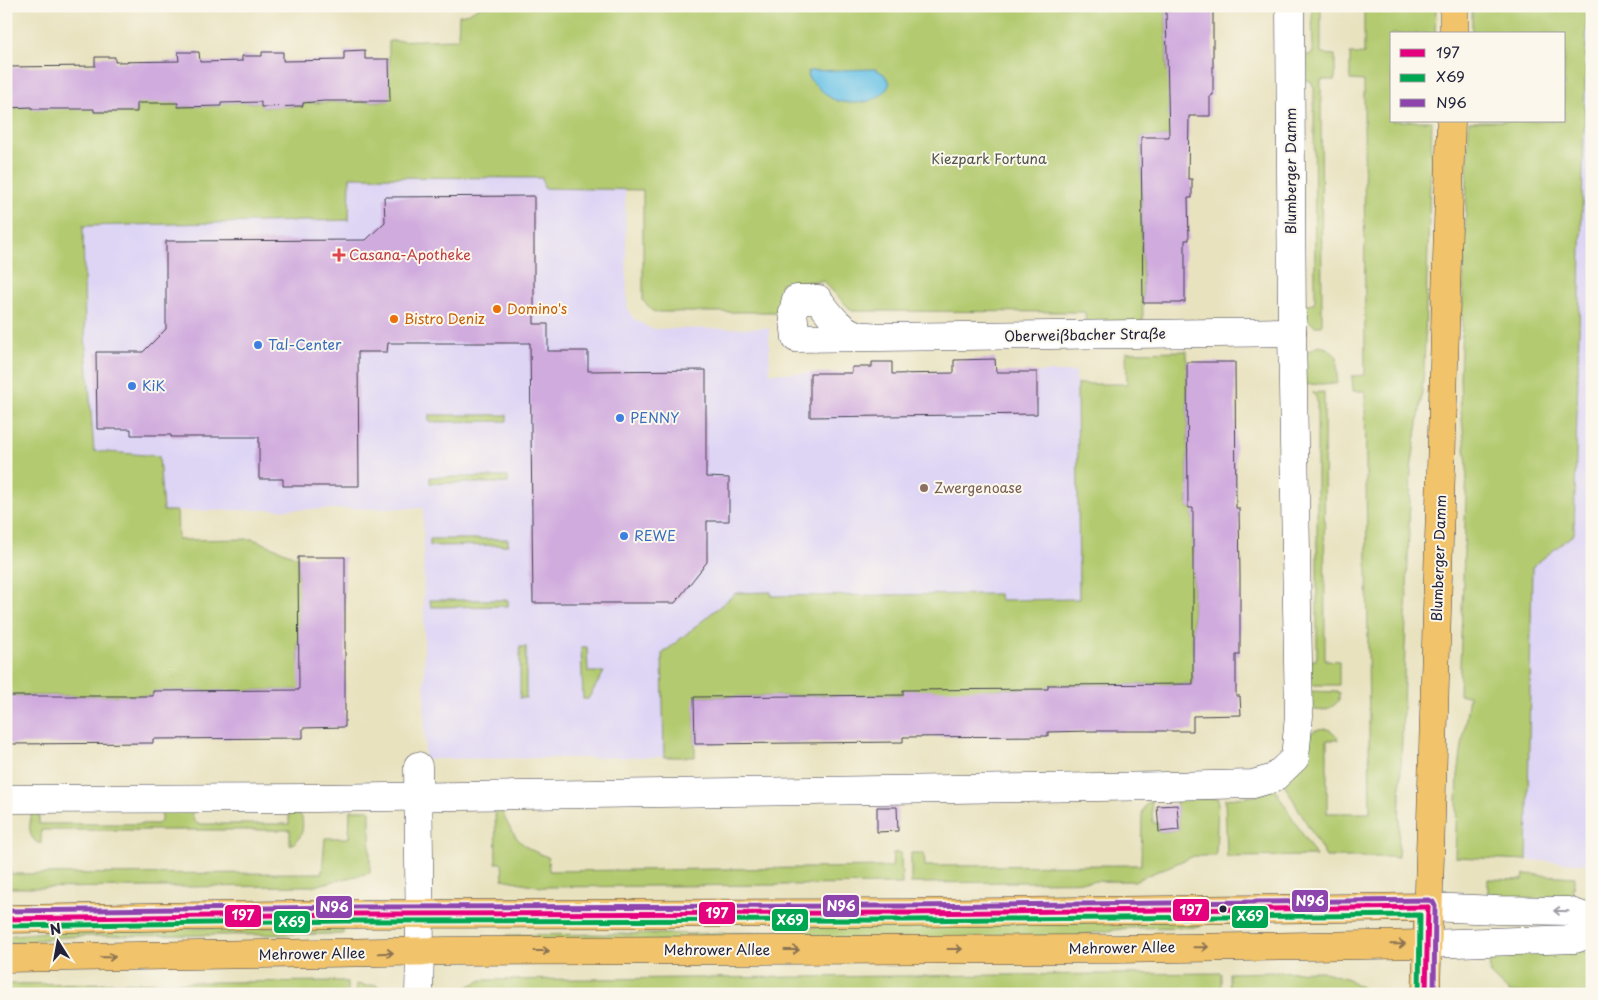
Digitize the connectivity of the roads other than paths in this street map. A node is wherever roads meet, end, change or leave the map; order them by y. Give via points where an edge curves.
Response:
1 (1290, 6) edge
2 (1454, 6) edge
3 (1454, 32) edge
4 (1451, 122) edge
5 (1292, 332) junction
6 (878, 337) dead end
7 (418, 766) dead end
8 (418, 796) junction
9 (6, 799) edge
10 (1428, 908) junction
11 (420, 914) junction
12 (6, 919) edge
13 (1592, 919) edge
14 (1592, 933) edge
15 (1427, 944) junction
16 (420, 952) junction
17 (6, 958) edge
18 (419, 994) edge
19 (1426, 994) edge

1 - 5 street, Blumberger Damm
2 - 3 main road
4 - 10 main road, Blumberger Damm
5 - 6 street, Oberweißbacher Straße
5 - 8 street, Blumberger Damm via 1299,716 1295,758 1274,778 1253,784 1214,786
7 - 8 street
8 - 9 street
8 - 11 street
10 - 11 main road
13 -> 10 street via 1568,911
10 - 15 main road, Blumberger Damm
11 - 12 main road
11 - 16 street
14 - 15 street via 1575,939
16 -> 15 main road, Mehrower Allee via 1117,949
15 - 19 main road, Blumberger Damm
17 -> 16 main road, Mehrower Allee
16 - 18 street

